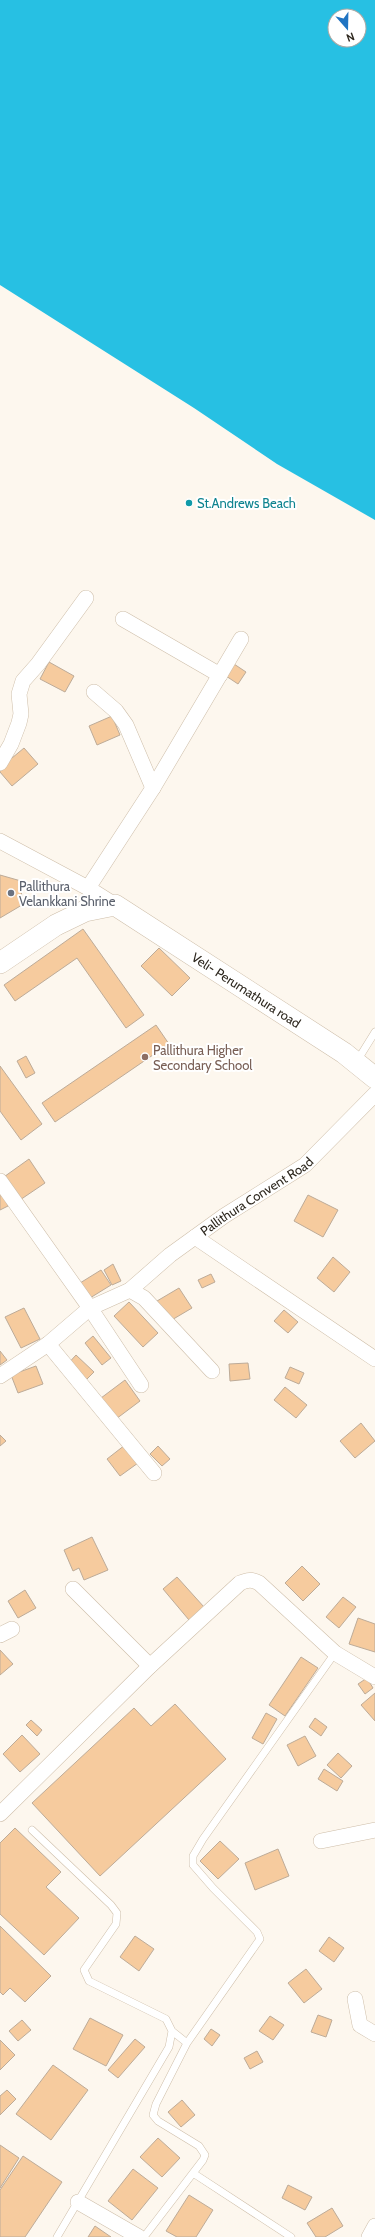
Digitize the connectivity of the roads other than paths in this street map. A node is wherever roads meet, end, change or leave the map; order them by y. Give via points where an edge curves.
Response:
1 (86, 598) dead end
2 (123, 619) dead end
3 (240, 639) dead end
4 (220, 675) junction
5 (94, 692) dead end
6 (0, 763) edge
7 (153, 788) junction
8 (0, 842) edge
9 (88, 888) junction
10 (115, 905) junction
11 (0, 963) edge
12 (375, 1032) edge
13 (356, 1062) junction
14 (375, 1078) edge
15 (375, 1094) edge
16 (0, 1181) edge
17 (195, 1237) junction
18 (130, 1290) junction
19 (90, 1308) junction
20 (48, 1344) junction
21 (375, 1359) edge
22 (212, 1371) dead end
23 (0, 1376) edge
24 (141, 1385) dead end
25 (154, 1473) dead end
26 (74, 1589) dead end
27 (335, 1653) junction
28 (150, 1666) junction
29 (375, 1677) edge
30 (0, 1814) edge
31 (32, 1830) dead end
32 (375, 1830) edge
33 (321, 1840) dead end
34 (356, 1999) dead end
35 (172, 2031) junction
36 (375, 2034) edge
37 (187, 2042) junction
38 (193, 2172) junction
39 (78, 2202) junction
40 (375, 2226) edge
41 (57, 2237) edge
42 (139, 2237) edge
43 (144, 2237) edge
44 (291, 2237) edge
45 (369, 2237) edge

1 - 6 street via 23,681 19,694 19,723
2 - 4 street
3 - 4 street
4 - 7 street
5 - 7 street via 116,711 126,725
7 - 9 street
8 - 9 street
9 - 10 street
10 - 11 main road via 84,911 56,925
10 - 13 main road, Veli- Perumathura road
12 - 13 lane
13 - 14 main road, Veli- Perumathura road
15 - 17 street, Pallithura Convent Road via 306,1165
16 - 19 street
17 - 18 street, Pallithura Convent Road
17 - 21 street
18 - 19 street, Pallithura Convent Road
18 - 22 street via 144,1298
19 - 20 street, Pallithura Convent Road
19 - 24 street
20 - 23 street, Pallithura Convent Road
20 - 25 street
26 - 28 street
27 - 28 street via 254,1580 240,1583
27 - 29 street
27 - 37 lane via 193,1856 193,1865 257,1932 260,1939
28 - 30 street
31 - 35 lane via 117,1913 116,1924 84,1970 89,1981 166,2019
32 - 33 street
34 - 36 street via 360,2025
35 - 37 lane
35 - 39 lane via 169,2047
37 - 38 lane via 153,2115 203,2150 203,2160
38 - 43 lane
38 - 44 lane
39 - 41 lane
39 - 42 street
40 - 45 street

